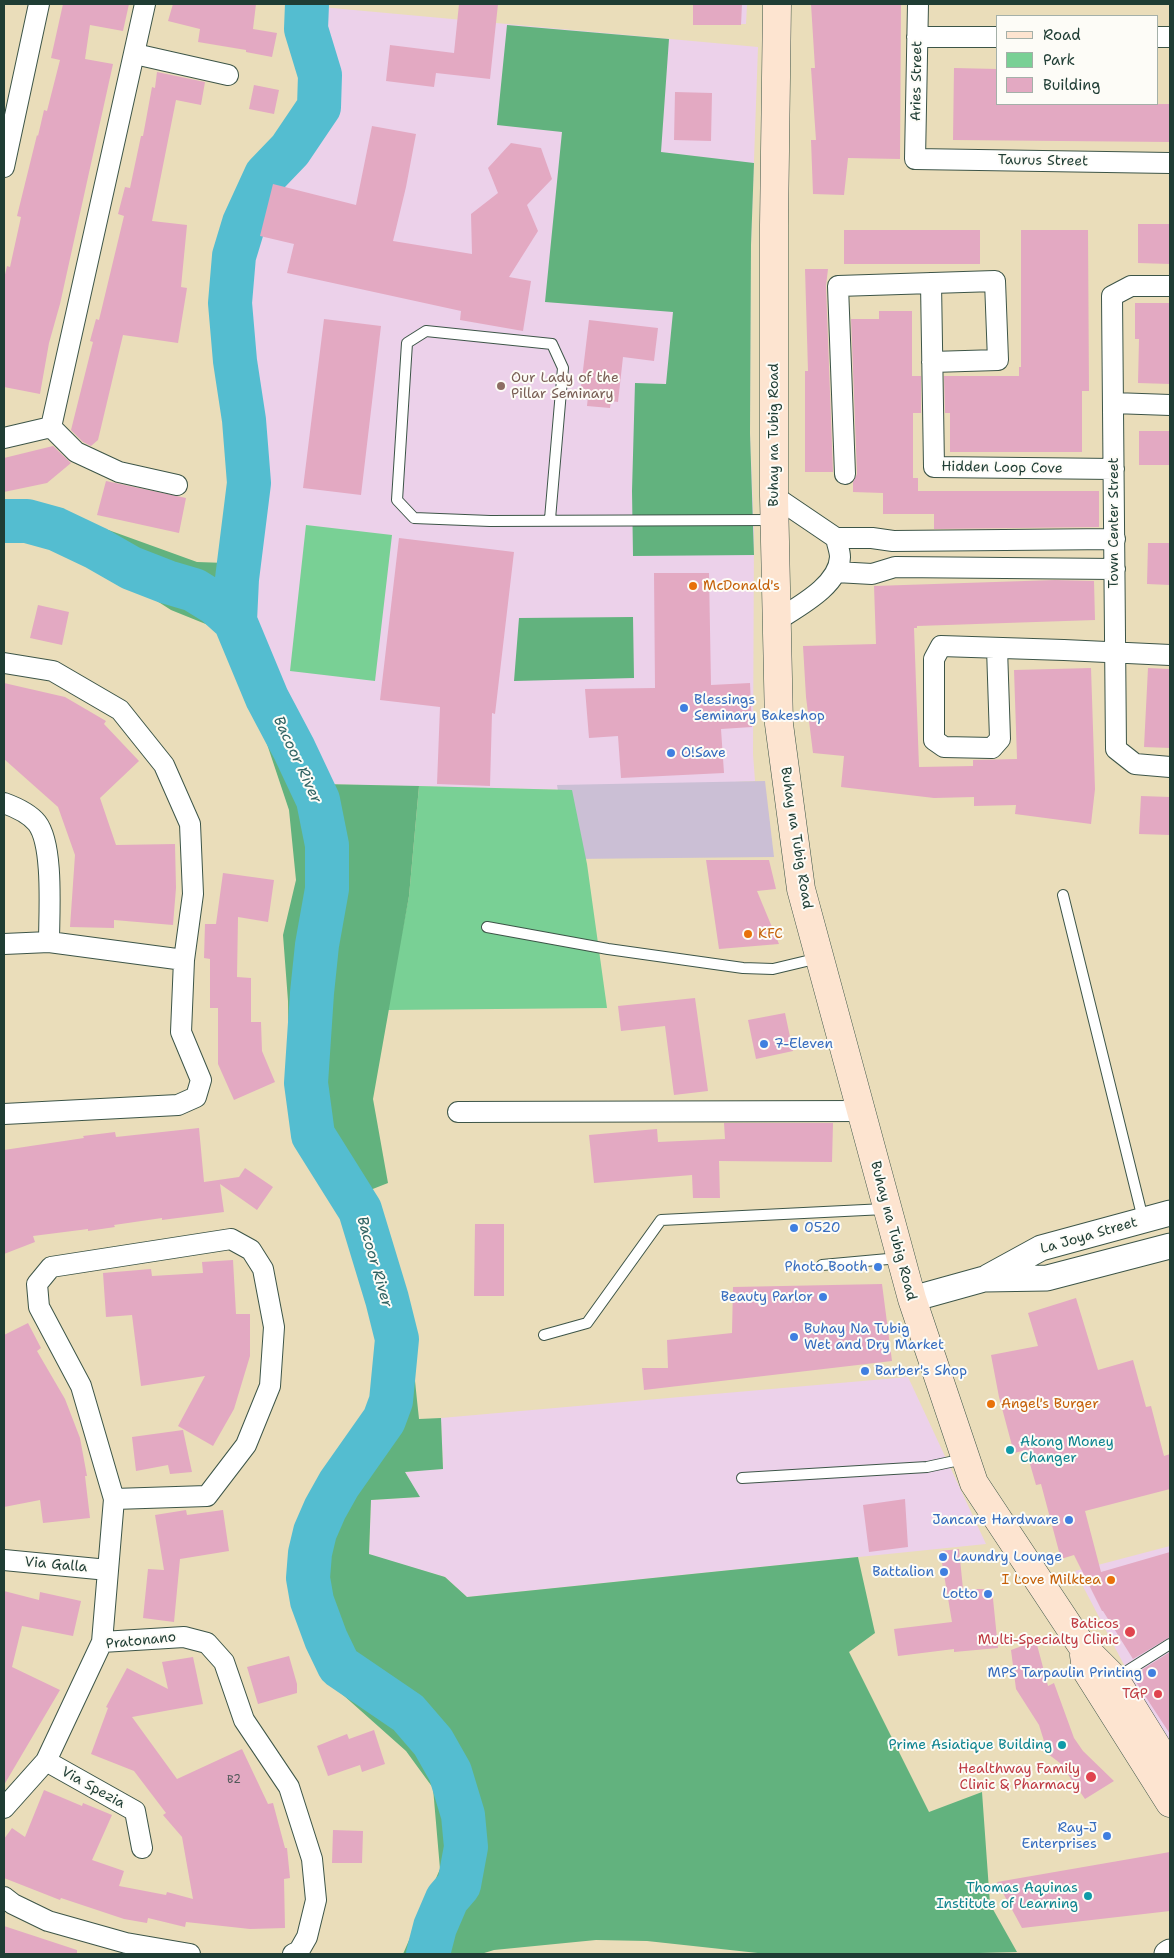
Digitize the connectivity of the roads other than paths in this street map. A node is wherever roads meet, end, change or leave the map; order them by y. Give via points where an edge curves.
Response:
1 (39, 4) edge
2 (145, 4) edge
3 (778, 4) edge
4 (918, 4) edge
5 (917, 37) junction
6 (996, 37) edge
7 (135, 54) junction
8 (228, 75) dead end
9 (915, 159) joint
10 (1170, 163) edge
11 (4, 167) edge
12 (931, 283) junction
13 (1170, 286) edge
14 (932, 362) junction
15 (1113, 403) junction
16 (1170, 405) edge
17 (51, 427) junction
18 (4, 438) edge
19 (1114, 469) junction
20 (845, 474) dead end
21 (177, 485) dead end
22 (774, 508) junction
23 (550, 519) junction
24 (836, 538) junction
25 (1115, 539) junction
26 (1115, 569) junction
27 (836, 572) junction
28 (776, 621) junction
29 (998, 648) junction
30 (1115, 652) junction
31 (1170, 655) edge
32 (4, 663) edge
33 (1170, 767) edge
34 (4, 803) edge
35 (1063, 895) dead end
36 (487, 927) dead end
37 (49, 942) junction
38 (4, 944) edge
39 (820, 958) junction
40 (184, 960) junction
41 (861, 1111) junction
42 (458, 1112) dead end
43 (4, 1114) edge
44 (886, 1209) junction
45 (1170, 1213) edge
46 (1144, 1220) junction
47 (1170, 1246) edge
48 (900, 1258) junction
49 (822, 1265) dead end
50 (984, 1280) junction
51 (912, 1299) junction
52 (544, 1335) dead end
53 (965, 1459) junction
54 (742, 1478) dead end
55 (114, 1499) junction
56 (4, 1560) edge
57 (108, 1570) junction
58 (102, 1642) junction
59 (1170, 1644) edge
60 (1082, 1646) junction
61 (1115, 1679) junction
62 (46, 1761) junction
63 (1170, 1768) edge
64 (1170, 1803) edge
65 (4, 1808) edge
66 (142, 1848) dead end
67 (4, 1898) edge
68 (1170, 1952) edge
69 (190, 1954) edge
70 (293, 1954) edge
71 (1167, 1954) edge

1 - 11 street
2 - 7 street
3 - 22 main road, Buhay na Tubig Road
4 - 5 street, Aries Street
5 - 6 street
5 - 9 street, Aries Street
7 - 8 street
7 - 17 street
9 - 10 street, Taurus Street
12 - 14 street, Hidden Loop Cove
12 - 14 street via 995,281 998,360
12 - 20 street via 838,286
13 - 15 street, Town Center Street via 1131,286 1112,296
14 - 19 street, Hidden Loop Cove via 934,467
15 - 16 street
15 - 19 street, Town Center Street
17 - 18 street
17 - 21 street via 76,452 119,472
19 - 25 street, Town Center Street
22 - 23 lane
22 - 24 street
22 - 28 main road, Buhay na Tubig Road
23 - 23 lane via 414,518 397,500 407,343 426,330 552,344 563,368
24 - 25 street via 893,541
24 - 27 street via 840,558
25 - 26 street, Town Center Street
26 - 27 street via 895,567 872,574
26 - 30 street, Town Center Street
27 - 28 street via 819,593
28 - 39 main road, Buhay na Tubig Road via 779,724 785,777 801,888
29 - 29 street via 941,646 934,659 934,740 944,747 992,748 1000,739
29 - 30 street
30 - 31 street
30 - 33 street, Town Center Street via 1116,749 1135,764
32 - 40 street via 53,671 120,710 164,764 190,824 194,894
34 - 37 street via 37,823 44,842 49,866
35 - 46 lane
36 - 39 lane via 608,949 743,968 774,969
37 - 38 street
37 - 40 street
39 - 41 main road, Buhay na Tubig Road
40 - 43 street via 181,1032 201,1080 196,1097 178,1105
41 - 42 street
41 - 44 main road, Buhay na Tubig Road
44 - 48 main road, Buhay na Tubig Road
44 - 52 lane via 661,1220 587,1323
45 - 46 street, La Joya Street
46 - 50 street, La Joya Street via 1041,1248
47 - 50 street, La Joya Street via 1047,1278
48 - 49 lane
48 - 51 main road, Buhay na Tubig Road
50 - 51 street, La Joya Street
51 - 53 main road, Buhay na Tubig Road
53 - 54 lane via 927,1467
53 - 60 main road, Buhay na Tubig Road via 974,1483
55 - 55 street via 81,1386 39,1308 37,1284 51,1267 231,1239 251,1250 263,1269 274,1327 270,1386 246,1445 207,1496
55 - 57 street
56 - 57 street, Via Galla
57 - 58 street
58 - 62 street, Pratonano
58 - 70 street, Pratonano via 184,1636 206,1643 224,1662 244,1720 289,1787 312,1859 316,1900 307,1937 300,1951
59 - 61 lane
60 - 61 main road, Buhay na Tubig Road
60 - 64 main road, Buhay na Tubig Road via 1086,1670
61 - 63 main road, Buhay na Tubig Road
62 - 65 street, Pratonano
62 - 66 street, Via Spezia via 135,1811
67 - 69 street via 48,1921 126,1943
68 - 71 street

